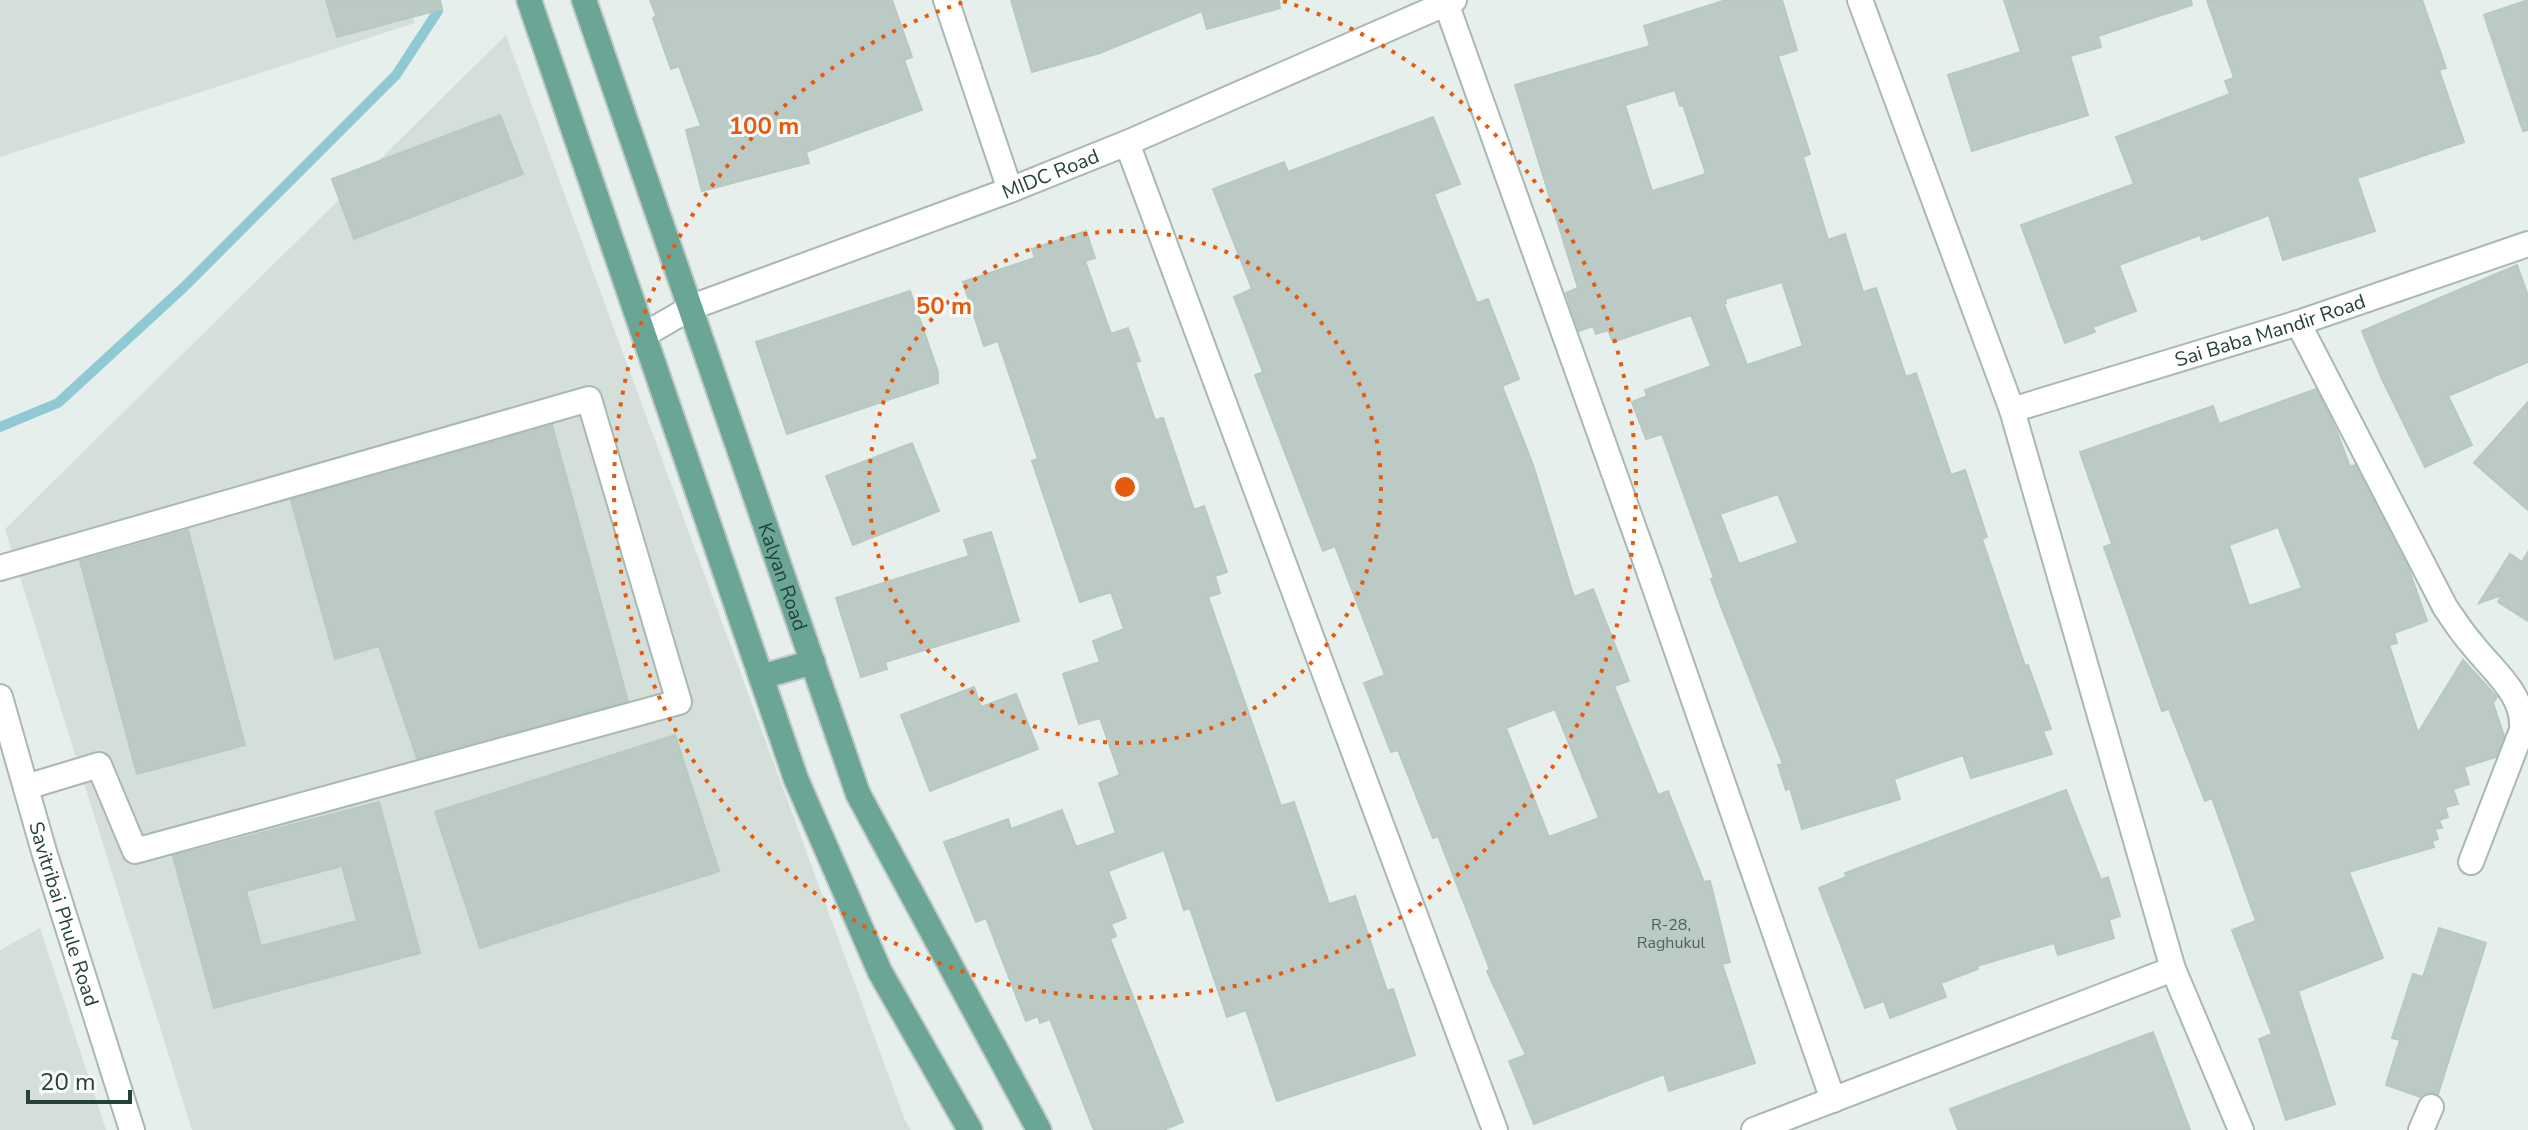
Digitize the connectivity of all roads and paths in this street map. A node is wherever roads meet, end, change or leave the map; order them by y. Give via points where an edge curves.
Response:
1 (529, 0) edge
2 (584, 0) edge
3 (946, 0) edge
4 (1860, 0) edge
5 (1450, 1) edge
6 (1127, 143) junction
7 (1010, 190) junction
8 (2528, 244) edge
9 (692, 307) junction
10 (2298, 323) junction
11 (644, 335) junction
12 (2012, 410) junction
13 (0, 568) edge
14 (813, 662) junction
15 (761, 677) junction
16 (0, 697) edge
17 (26, 787) junction
18 (2471, 862) dead end
19 (2173, 969) junction
20 (1833, 1100) junction
21 (2431, 1107) dead end
22 (132, 1130) edge
23 (970, 1130) edge
24 (1039, 1130) edge
25 (1495, 1130) edge
26 (1754, 1130) edge
27 (2241, 1130) edge
28 (2421, 1130) edge

1 - 11 main road
2 - 9 main road, Kalyan Road
3 - 7 street
4 - 12 street
5 - 6 street, MIDC Road
5 - 20 street
6 - 7 street, MIDC Road
6 - 25 street
7 - 9 street, MIDC Road
8 - 10 street, Sai Baba Mandir Road
9 - 11 street, MIDC Road
9 - 14 main road, Kalyan Road
10 - 12 street, Sai Baba Mandir Road
10 - 18 street via 2445,607 2514,694 2523,715 2522,730
11 - 15 main road
12 - 19 street
13 - 17 street via 589,399 679,702 135,851 99,765
14 - 15 main road
14 - 24 main road, Kalyan Road via 858,794
15 - 23 main road via 796,779 880,972
16 - 17 street, Savitribai Phule Road
17 - 22 street, Savitribai Phule Road
19 - 20 street
19 - 27 street
20 - 26 street
21 - 28 street

